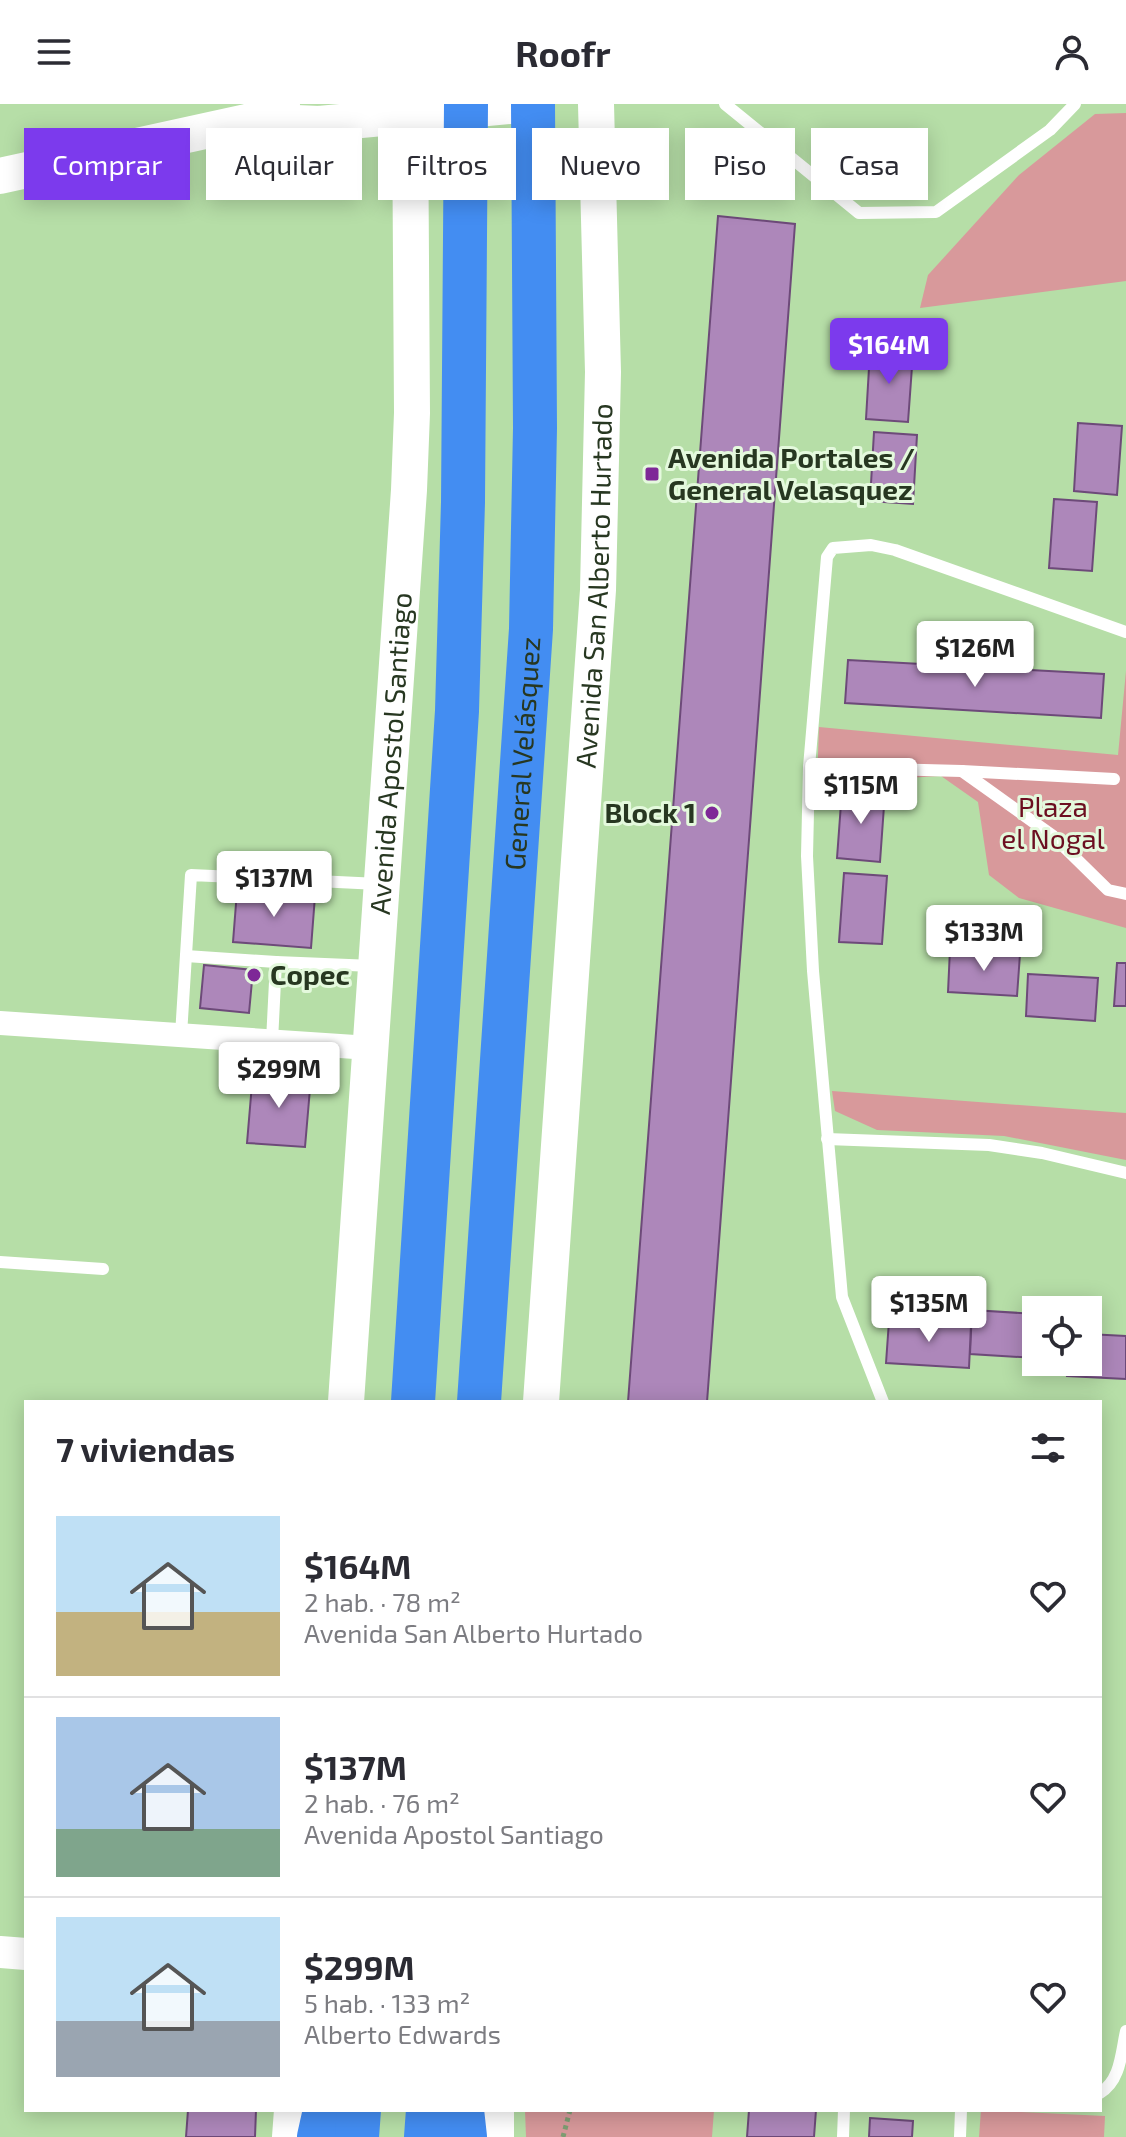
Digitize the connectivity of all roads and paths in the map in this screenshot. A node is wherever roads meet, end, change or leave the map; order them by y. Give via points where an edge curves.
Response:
1 (532, 104) edge
2 (596, 104) edge
3 (725, 104) edge
4 (1075, 104) edge
5 (429, 109) edge
6 (266, 112) edge
7 (0, 176) edge
8 (1126, 632) edge
9 (809, 767) junction
10 (962, 771) junction
11 (1114, 779) dead end
12 (382, 884) junction
13 (1126, 894) edge
14 (186, 956) junction
15 (276, 962) junction
16 (376, 967) junction
17 (0, 1023) edge
18 (181, 1035) junction
19 (272, 1041) junction
20 (370, 1048) junction
21 (827, 1139) junction
22 (1126, 1173) edge
23 (0, 1262) edge
24 (103, 1269) dead end
25 (346, 1400) edge
26 (413, 1400) edge
27 (479, 1400) edge
28 (541, 1400) edge
29 (882, 1400) edge
30 (0, 1952) edge
31 (24, 1954) edge
32 (1126, 2031) edge
33 (1102, 2092) edge
34 (292, 2112) edge
35 (325, 2112) edge
36 (359, 2112) edge
37 (428, 2112) edge
38 (462, 2112) edge
39 (496, 2112) edge
40 (569, 2112) edge
41 (844, 2112) edge
42 (961, 2112) edge
43 (290, 2137) edge
44 (319, 2137) edge
45 (357, 2137) edge
46 (426, 2137) edge
47 (465, 2137) edge
48 (496, 2137) edge
49 (563, 2137) edge
50 (843, 2137) edge
51 (960, 2137) edge

1 - 5 main road
1 - 27 highway, General Velásquez via 531,629
2 - 28 main road, Avenida San Alberto Hurtado via 603,372 598,590
3 - 4 lane via 859,213 874,213 936,212 1050,130
5 - 6 main road via 319,124
5 - 12 main road, Avenida Apostol Santiago
5 - 26 highway via 462,517 457,711
6 - 7 main road
8 - 9 lane via 895,550 871,545 833,548 823,581
9 - 10 lane
9 - 21 lane via 807,856
10 - 11 lane
10 - 13 lane via 1053,836 1108,890
12 - 14 lane via 191,875
12 - 16 main road, Avenida Apostol Santiago
14 - 15 lane
14 - 18 lane
15 - 16 lane
15 - 19 lane
16 - 20 main road, Avenida Apostol Santiago
17 - 18 street
18 - 19 street
19 - 20 street
20 - 25 main road, Avenida Apostol Santiago
21 - 22 lane via 989,1145
21 - 29 lane via 842,1297
23 - 24 lane
30 - 31 street
32 - 33 lane via 1117,2074
34 - 43 main road
35 - 44 highway
36 - 45 highway
37 - 46 highway
38 - 47 highway
39 - 48 main road
40 - 49 path
41 - 50 lane
42 - 51 lane

